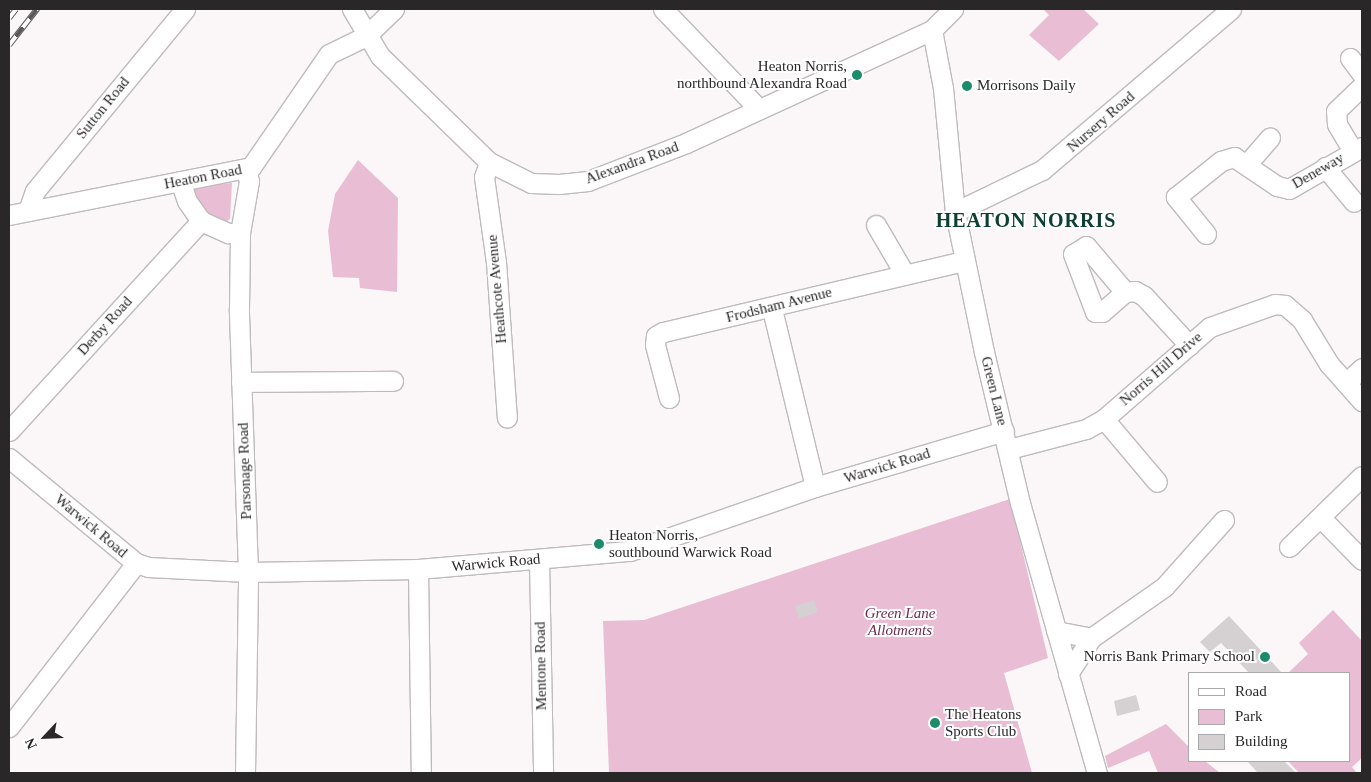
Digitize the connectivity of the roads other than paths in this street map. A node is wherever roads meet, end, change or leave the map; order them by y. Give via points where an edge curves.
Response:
1 (186, 9) edge
2 (352, 9) edge
3 (394, 9) edge
4 (663, 9) edge
5 (953, 9) edge
6 (1231, 9) edge
7 (932, 30) junction
8 (366, 36) junction
9 (1350, 58) dead end
10 (1362, 74) edge
11 (1362, 86) edge
12 (759, 109) junction
13 (1270, 138) dead end
14 (1358, 149) edge
15 (489, 162) junction
16 (1247, 164) junction
17 (1325, 167) junction
18 (246, 169) junction
19 (180, 181) junction
20 (1354, 202) dead end
21 (28, 212) junction
22 (955, 212) junction
23 (9, 215) edge
24 (201, 221) junction
25 (876, 225) dead end
26 (240, 233) junction
27 (1206, 234) dead end
28 (964, 261) junction
29 (904, 273) junction
30 (1125, 292) dead end
31 (772, 309) junction
32 (1189, 345) junction
33 (1362, 368) edge
34 (394, 381) dead end
35 (241, 382) junction
36 (1346, 383) junction
37 (669, 398) dead end
38 (1362, 402) edge
39 (507, 418) dead end
40 (1104, 419) junction
41 (9, 431) edge
42 (1004, 431) junction
43 (1009, 449) junction
44 (9, 458) edge
45 (1362, 476) edge
46 (1157, 482) dead end
47 (815, 487) junction
48 (1320, 517) junction
49 (1224, 520) dead end
50 (1289, 547) dead end
51 (539, 559) junction
52 (1362, 560) edge
53 (136, 563) junction
54 (418, 569) junction
55 (248, 572) junction
56 (1056, 631) junction
57 (1091, 638) junction
58 (1068, 674) junction
59 (9, 727) edge
60 (245, 773) edge
61 (421, 773) edge
62 (543, 773) edge
63 (1097, 773) edge

1 - 21 street, Sutton Road via 35,191
2 - 8 street
3 - 8 street, Heaton Road
4 - 12 street
5 - 7 street
6 - 22 street, Nursery Road via 1042,170
7 - 12 street, Alexandra Road
7 - 22 street, Green Lane via 943,88
8 - 15 street, Alexandra Road via 380,56
8 - 18 street, Heaton Road via 338,49 324,61 261,156
9 - 10 street
11 - 14 street via 1336,111 1337,124
12 - 15 street, Alexandra Road via 686,143 588,181 531,183
13 - 16 street
14 - 17 street, Deneway
15 - 39 street, Heathcote Avenue via 484,177 496,262
16 - 17 street, Deneway via 1285,189
16 - 27 street, Deneway via 1234,157 1226,158 1176,197
17 - 20 street
18 - 19 street, Heaton Road
18 - 26 street, Parsonage Road via 249,181
19 - 21 street, Heaton Road
19 - 24 street via 190,206
21 - 23 street, Heaton Road
22 - 28 street, Green Lane
24 - 26 street via 228,233
24 - 41 street, Derby Road
25 - 29 street
26 - 35 street, Parsonage Road
28 - 29 street, Frodsham Avenue
28 - 42 street, Green Lane
29 - 31 street, Frodsham Avenue
30 - 32 street via 1135,291 1144,296
31 - 37 street, Frodsham Avenue via 656,336 655,345
31 - 47 street
32 - 36 street, Norris Hill Drive via 1210,327 1275,304 1285,305 1302,320 1317,348
32 - 40 street, Norris Hill Drive
33 - 36 street
34 - 35 street
35 - 55 street, Parsonage Road
36 - 38 street, Norris Hill Drive
40 - 43 street, Norris Hill Drive via 1086,429
40 - 46 street
42 - 43 street, Green Lane
42 - 47 street, Warwick Road
43 - 56 street, Green Lane
44 - 53 street, Warwick Road
45 - 48 street
47 - 51 street, Warwick Road via 630,551
48 - 50 street
48 - 52 street
49 - 57 street via 1164,587
51 - 54 street, Warwick Road
51 - 62 street, Mentone Road
53 - 55 street, Warwick Road via 162,570
53 - 59 street
54 - 55 street, Warwick Road
54 - 61 street
55 - 60 street, Parsonage Road
56 - 57 street
56 - 58 street, Green Lane
57 - 58 street
58 - 63 street, Green Lane

